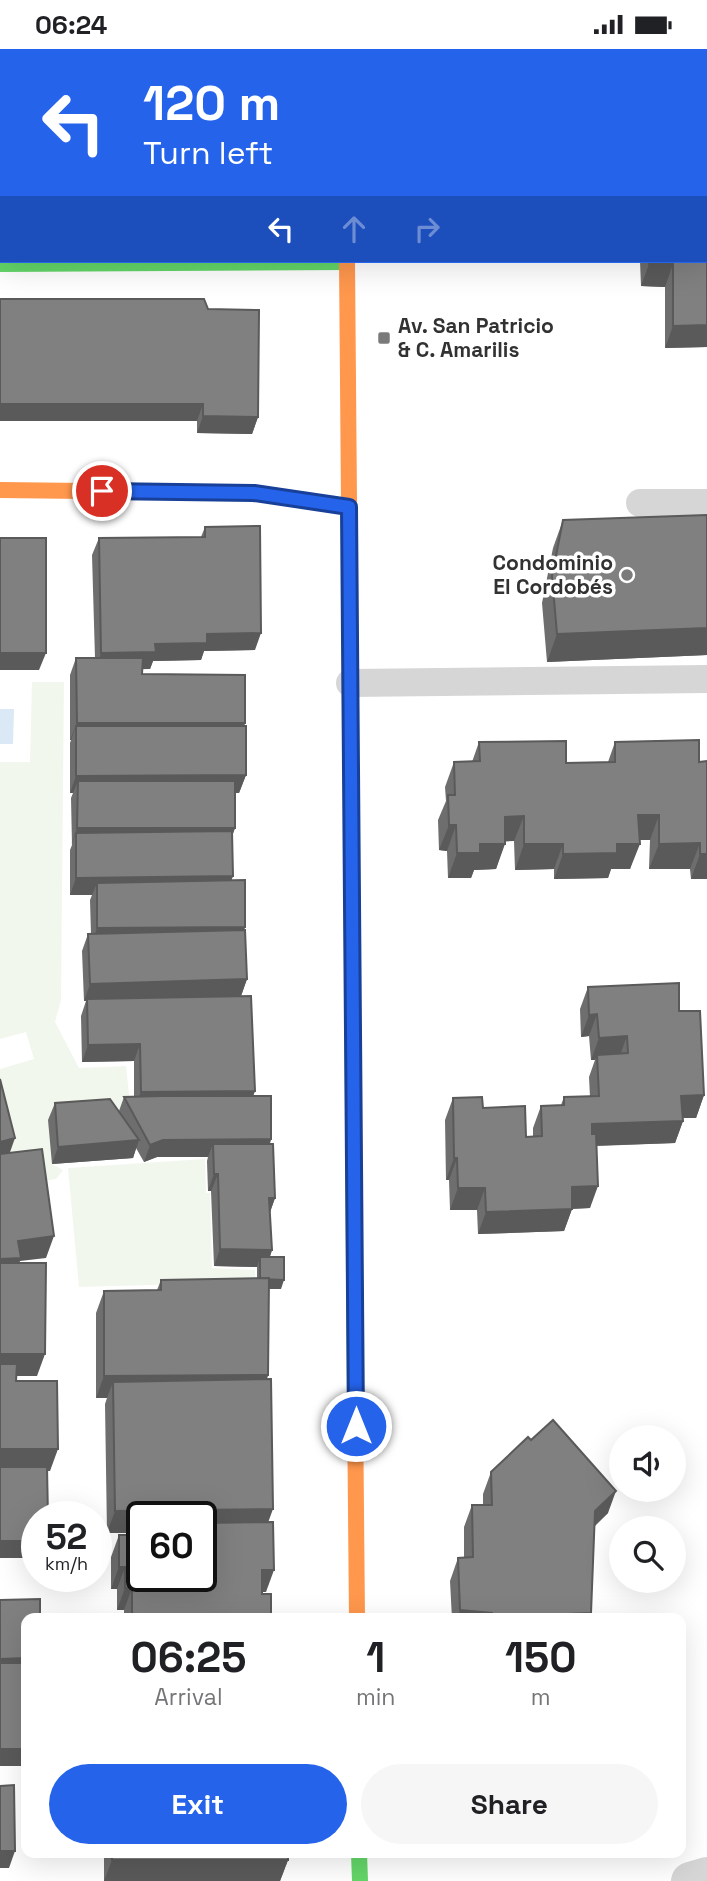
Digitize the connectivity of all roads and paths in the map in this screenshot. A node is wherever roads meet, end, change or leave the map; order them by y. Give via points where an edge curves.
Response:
1 (116, 263) edge
2 (347, 263) edge
3 (0, 264) edge
4 (0, 490) edge
5 (640, 503) dead end
6 (707, 503) edge
7 (349, 507) junction
8 (707, 679) edge
9 (350, 683) junction
10 (358, 1613) edge
11 (359, 1858) edge
12 (707, 1876) edge
13 (360, 1881) edge
14 (690, 1881) edge

1 - 3 main road
2 - 7 main road
4 - 7 main road via 254,493
5 - 6 lane
7 - 9 main road
8 - 9 lane
9 - 10 main road
11 - 13 main road
12 - 14 street

